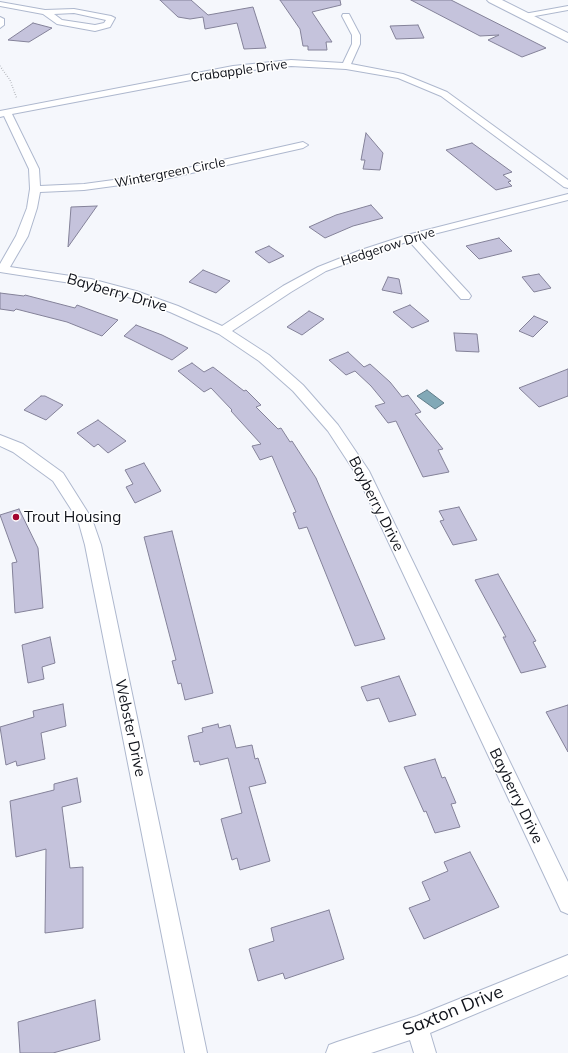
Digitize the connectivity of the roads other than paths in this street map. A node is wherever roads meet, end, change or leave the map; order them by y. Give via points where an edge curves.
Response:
1 (22, 0) edge
2 (493, 0) edge
3 (0, 4) edge
4 (12, 7) junction
5 (568, 8) edge
6 (45, 12) junction
7 (0, 16) edge
8 (346, 16) dead end
9 (524, 16) junction
10 (0, 19) edge
11 (0, 25) edge
12 (568, 38) edge
13 (346, 66) junction
14 (4, 113) edge
15 (303, 145) dead end
16 (568, 185) edge
17 (35, 189) junction
18 (568, 197) edge
19 (411, 237) junction
20 (1, 269) edge
21 (465, 296) dead end
22 (223, 331) junction
23 (0, 440) edge
24 (568, 904) edge
25 (568, 965) edge
26 (417, 1027) junction
27 (196, 1053) edge
28 (337, 1053) edge
29 (425, 1053) edge

1 - 4 street
2 - 9 main road
3 - 4 street
4 - 6 street
4 - 7 street
5 - 9 street
6 - 6 street via 60,22 95,28 107,25 111,18 74,11
8 - 13 street via 356,35 356,44
9 - 12 main road
10 - 11 street
13 - 14 street, Crabapple Drive via 291,63 240,68
13 - 16 street, Crabapple Drive via 400,76 444,94
14 - 17 street via 34,169
15 - 17 street, Wintergreen Circle via 165,176 84,187
17 - 20 street via 32,208 22,236
18 - 19 street, Hedgerow Drive
19 - 21 street
19 - 22 street, Hedgerow Drive via 322,270 287,289
20 - 22 street, Bayberry Drive via 91,283 132,294
22 - 24 street, Bayberry Drive via 264,358 298,388 333,428 364,475
23 - 27 street, Webster Drive via 18,448 58,478 85,519
25 - 26 street, Saxton Drive
26 - 28 street, Saxton Drive
26 - 29 street

